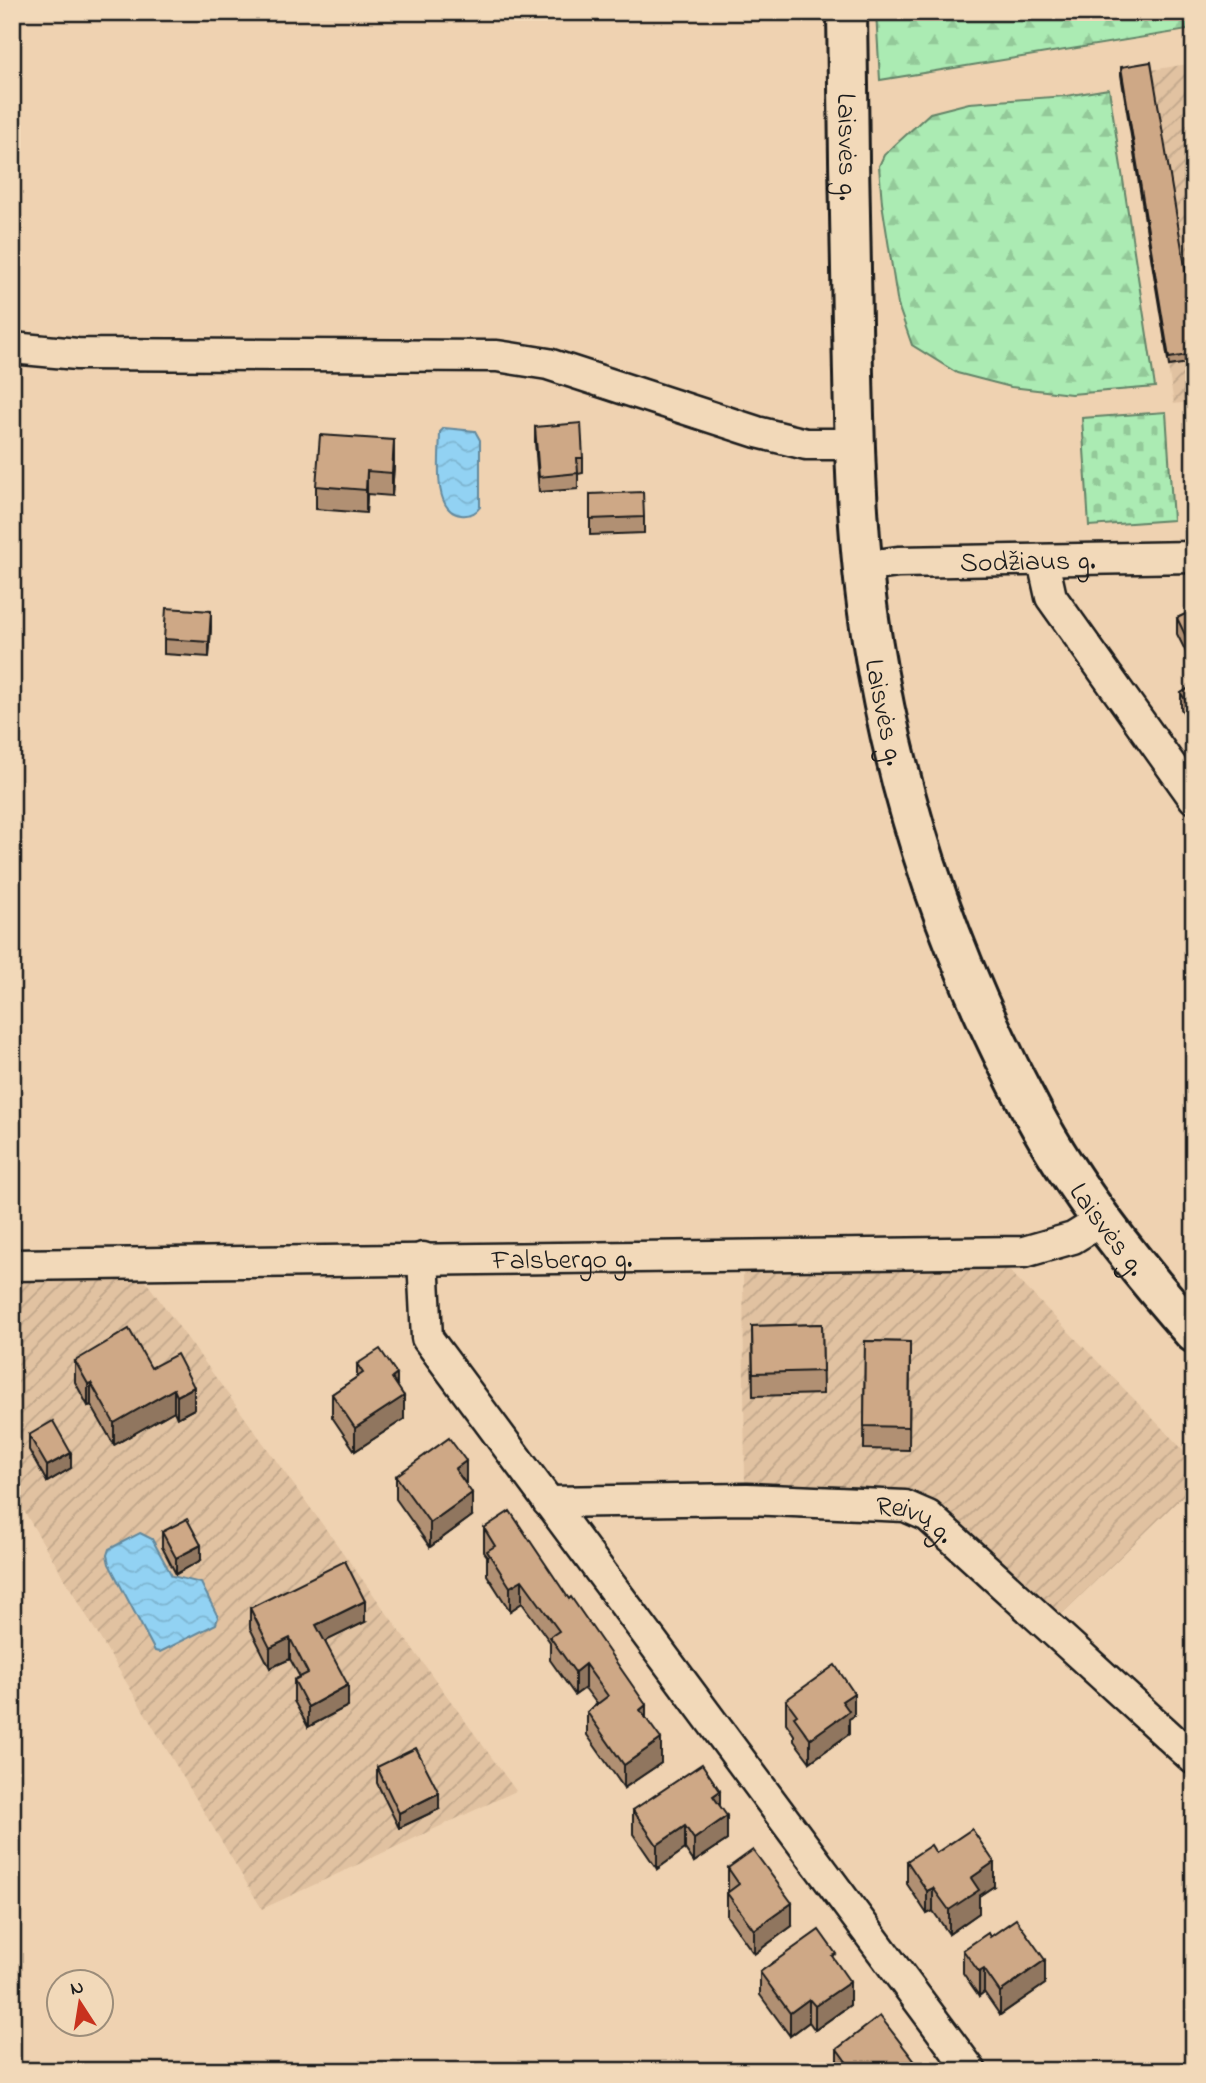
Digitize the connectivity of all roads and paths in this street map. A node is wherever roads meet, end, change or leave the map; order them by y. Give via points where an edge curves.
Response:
1 (847, 12) edge
2 (12, 348) edge
3 (855, 444) junction
4 (1194, 557) edge
5 (1043, 561) junction
6 (862, 567) junction
7 (1194, 798) edge
8 (1102, 1220) junction
9 (423, 1258) junction
10 (12, 1265) edge
11 (1194, 1333) edge
12 (548, 1502) junction
13 (1194, 1759) edge
14 (971, 2071) edge

1 - 3 main road, Laisvės g.
2 - 3 street via 77,354 498,356 548,364 757,432 806,444
3 - 6 main road, Laisvės g.
4 - 5 street, Sodžiaus g.
5 - 6 street, Sodžiaus g. via 898,562
5 - 7 street via 1051,597
6 - 8 main road, Laisvės g. via 889,730 941,909 1032,1112
8 - 9 street, Falsbergo g. via 1073,1238 1024,1252
8 - 11 main road, Laisvės g.
9 - 10 street, Falsbergo g.
9 - 12 street via 427,1338
12 - 13 street, Reivų g. via 747,1499 905,1506 928,1516
12 - 14 street

